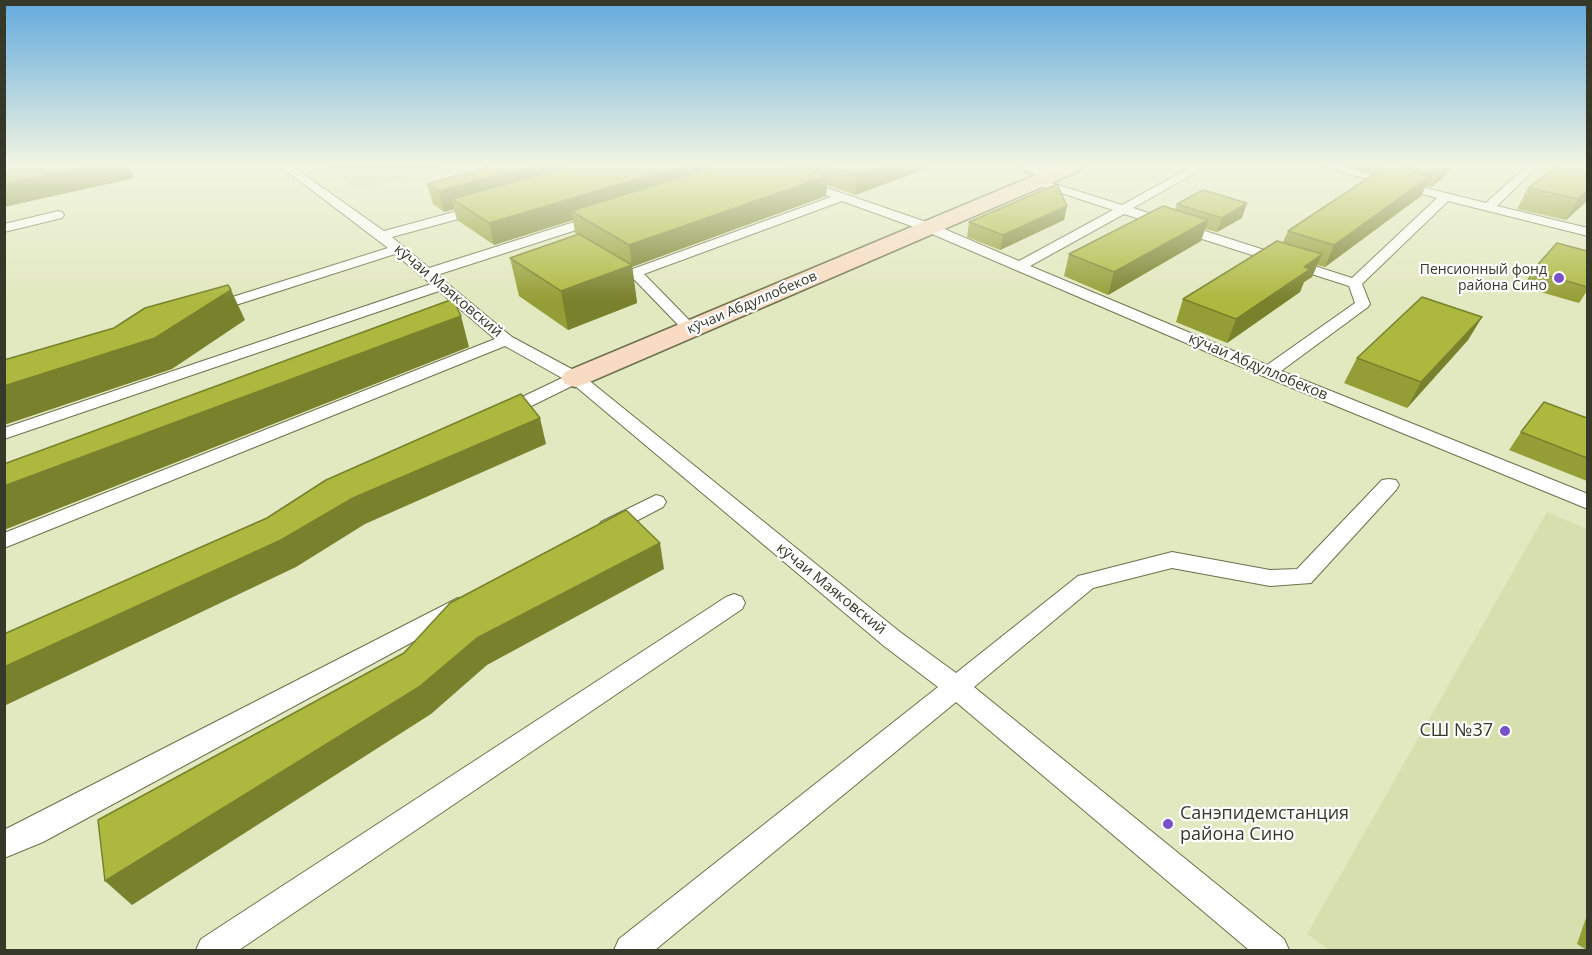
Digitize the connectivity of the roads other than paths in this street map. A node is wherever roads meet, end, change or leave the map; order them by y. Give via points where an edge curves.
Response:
1 (347, 211) edge
2 (472, 211) edge
3 (804, 211) edge
4 (883, 211) edge
5 (967, 211) edge
6 (1123, 211) edge
7 (1126, 211) edge
8 (1431, 211) edge
9 (1498, 211) edge
10 (58, 215) dead end
11 (606, 216) edge
12 (4, 228) edge
13 (930, 228) junction
14 (1587, 232) edge
15 (382, 236) junction
16 (398, 249) junction
17 (1021, 265) junction
18 (435, 279) junction
19 (1354, 283) junction
20 (195, 314) edge
21 (691, 330) junction
22 (506, 340) junction
23 (1269, 372) junction
24 (575, 378) junction
25 (489, 420) edge
26 (4, 434) edge
27 (1389, 485) dead end
28 (656, 502) dead end
29 (1587, 502) edge
30 (4, 541) edge
31 (582, 541) edge
32 (477, 597) edge
33 (735, 603) dead end
34 (956, 687) junction
35 (4, 844) edge
36 (212, 951) edge
37 (630, 951) edge
38 (1273, 951) edge

1 - 15 lane, кӯчаи Маяковский
2 - 15 lane, кӯчаи Маяковский
3 - 21 lane via 635,273
4 - 13 lane
5 - 13 street, кӯчаи Абдуллобеков
6 - 17 lane
7 - 19 lane
8 - 19 lane
9 - 14 lane
10 - 12 lane
11 - 18 lane
13 - 17 lane, кӯчаи Абдуллобеков
13 - 21 street, кӯчаи Абдуллобеков
15 - 16 lane, кӯчаи Маяковский
16 - 18 lane, кӯчаи Маяковский
16 - 20 lane
17 - 23 lane, кӯчаи Абдуллобеков
18 - 22 lane, кӯчаи Маяковский
18 - 26 lane
19 - 23 lane via 1363,304
21 - 24 street, кӯчаи Абдуллобеков
22 - 24 lane, кӯчаи Маяковский
22 - 30 lane
23 - 29 lane, кӯчаи Абдуллобеков
24 - 25 lane
24 - 34 lane, кӯчаи Маяковский via 883,632
27 - 34 lane via 1303,577 1270,578 1172,560 1086,582
28 - 31 lane
32 - 35 lane
33 - 36 lane
34 - 37 lane
34 - 38 lane, кӯчаи Маяковский

